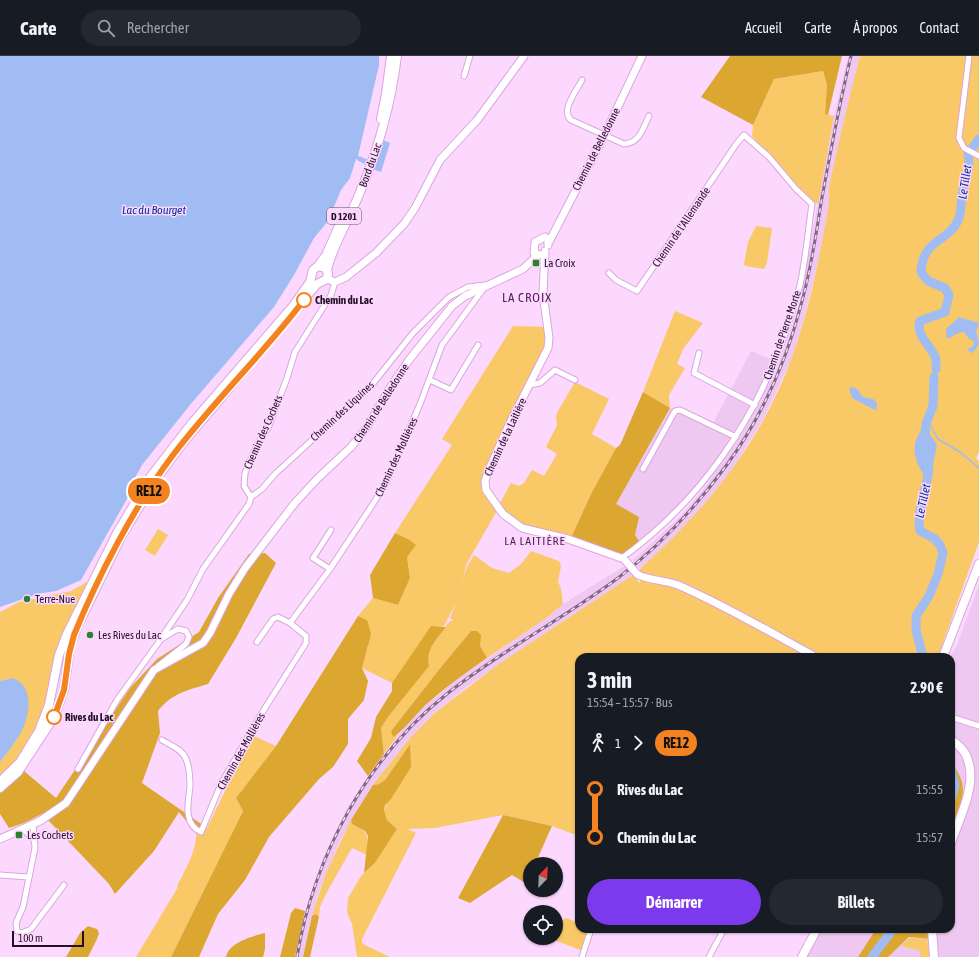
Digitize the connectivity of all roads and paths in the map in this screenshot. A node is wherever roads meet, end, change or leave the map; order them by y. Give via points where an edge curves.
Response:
1 (391, 56) edge
2 (397, 56) edge
3 (470, 56) edge
4 (524, 56) edge
5 (642, 56) edge
6 (969, 56) edge
7 (464, 76) dead end
8 (582, 80) dead end
9 (649, 116) dead end
10 (744, 135) joint
11 (604, 136) junction
12 (977, 155) edge
13 (368, 163) junction
14 (547, 239) junction
15 (539, 253) junction
16 (318, 266) junction
17 (327, 270) junction
18 (609, 273) dead end
19 (312, 278) junction
20 (327, 282) junction
21 (487, 284) junction
22 (478, 346) dead end
23 (699, 354) dead end
24 (430, 380) junction
25 (575, 380) dead end
26 (529, 385) junction
27 (755, 405) junction
28 (736, 437) junction
29 (643, 469) dead end
30 (251, 497) junction
31 (331, 530) dead end
32 (119, 535) junction
33 (623, 558) junction
34 (979, 564) edge
35 (330, 569) junction
36 (979, 576) edge
37 (290, 623) junction
38 (161, 638) junction
39 (257, 642) dead end
40 (809, 653) edge
41 (945, 653) edge
42 (950, 653) edge
43 (157, 668) junction
44 (955, 719) edge
45 (979, 726) edge
46 (162, 740) dead end
47 (955, 743) edge
48 (955, 747) edge
49 (968, 758) junction
50 (78, 769) dead end
51 (0, 782) edge
52 (0, 788) edge
53 (33, 825) junction
54 (23, 829) junction
55 (955, 831) edge
56 (0, 839) edge
57 (33, 839) junction
58 (0, 875) edge
59 (28, 877) junction
60 (64, 885) dead end
61 (590, 933) edge
62 (722, 933) edge
63 (815, 933) edge
64 (932, 933) edge
65 (582, 957) edge
66 (709, 957) edge
67 (802, 957) edge
68 (934, 957) edge

1 - 13 main road, Bord du Lac / D 1201 via 385,102
2 - 13 main road, Bord du Lac / D 1201 via 390,103
3 - 7 street
4 - 20 main road via 478,119 440,160 404,224 376,253 346,277
5 - 11 main road, Chemin de Belledonne
6 - 12 street via 959,135 964,148
8 - 11 street via 568,107 568,116 571,120
9 - 11 street via 633,143 624,144
10 - 18 street, Chemin de l'Allemande via 637,291 616,280
10 - 27 street, Chemin de Pierre Morte via 769,157 812,204 800,285 772,369
11 - 14 main road, Chemin de Belledonne via 554,232
13 - 16 main road, Bord du Lac / D 1201
13 - 17 main road, Bord du Lac / D 1201
14 - 15 main road
14 - 15 main road via 535,242
15 - 21 main road, Chemin de Belledonne via 526,266
15 - 26 main road, Chemin de la Laitière via 546,261 543,294 549,343 546,354
16 - 17 main road
16 - 19 main road, Bord du Lac via 313,270
17 - 20 main road
19 - 20 main road
19 - 32 main road via 293,306 172,447 151,476
20 - 30 street, Chemin des Cochets via 331,295 293,355 271,420 245,474 244,486
20 - 32 main road via 182,444
21 - 24 street, Chemin des Mollières via 442,344
21 - 30 street, Chemin des Liquines via 468,287 449,297 413,333 371,386
21 - 43 main road, Chemin de Belledonne via 452,306 392,385 367,427 351,447 294,504 245,568 203,643
22 - 24 street via 451,390
23 - 27 street via 694,373
24 - 35 street, Chemin des Mollières via 386,483
25 - 26 street via 555,370 540,383
26 - 33 main road, Chemin de la Laitière via 488,472 485,485 487,494 503,514 522,528 570,540
27 - 28 street, Chemin de Pierre Morte
28 - 29 street via 680,410 675,411
28 - 33 street, Chemin de Pierre Morte via 714,468 675,514
30 - 38 street via 249,504 203,569 187,600
31 - 35 street via 313,558
32 - 51 main road via 61,649 49,705 39,731 20,762
32 - 52 main road via 74,635 64,690 54,717 25,763
33 - 40 main road, Chemin de la Laitière, bridge via 642,577 678,585 732,610
34 - 41 main road
35 - 37 street, Chemin des Mollières
36 - 42 main road
37 - 39 street, Chemin des Mollières via 278,617 273,619
37 - 46 street, Chemin des Mollières via 306,636 306,643 221,784 201,832 192,824 187,812 190,786 186,759 182,753
38 - 43 street via 182,629 189,637 186,644
38 - 50 street via 116,700
43 - 53 main road via 66,803
44 - 45 street
47 - 49 main road
48 - 49 main road
49 - 55 main road via 972,770 971,784
53 - 54 main road
53 - 57 street
54 - 56 main road
54 - 57 street
57 - 59 street via 35,848
58 - 59 street
59 - 60 street via 23,907 15,927 22,933 32,929
61 - 65 street
62 - 66 street
63 - 67 main road
64 - 68 main road

